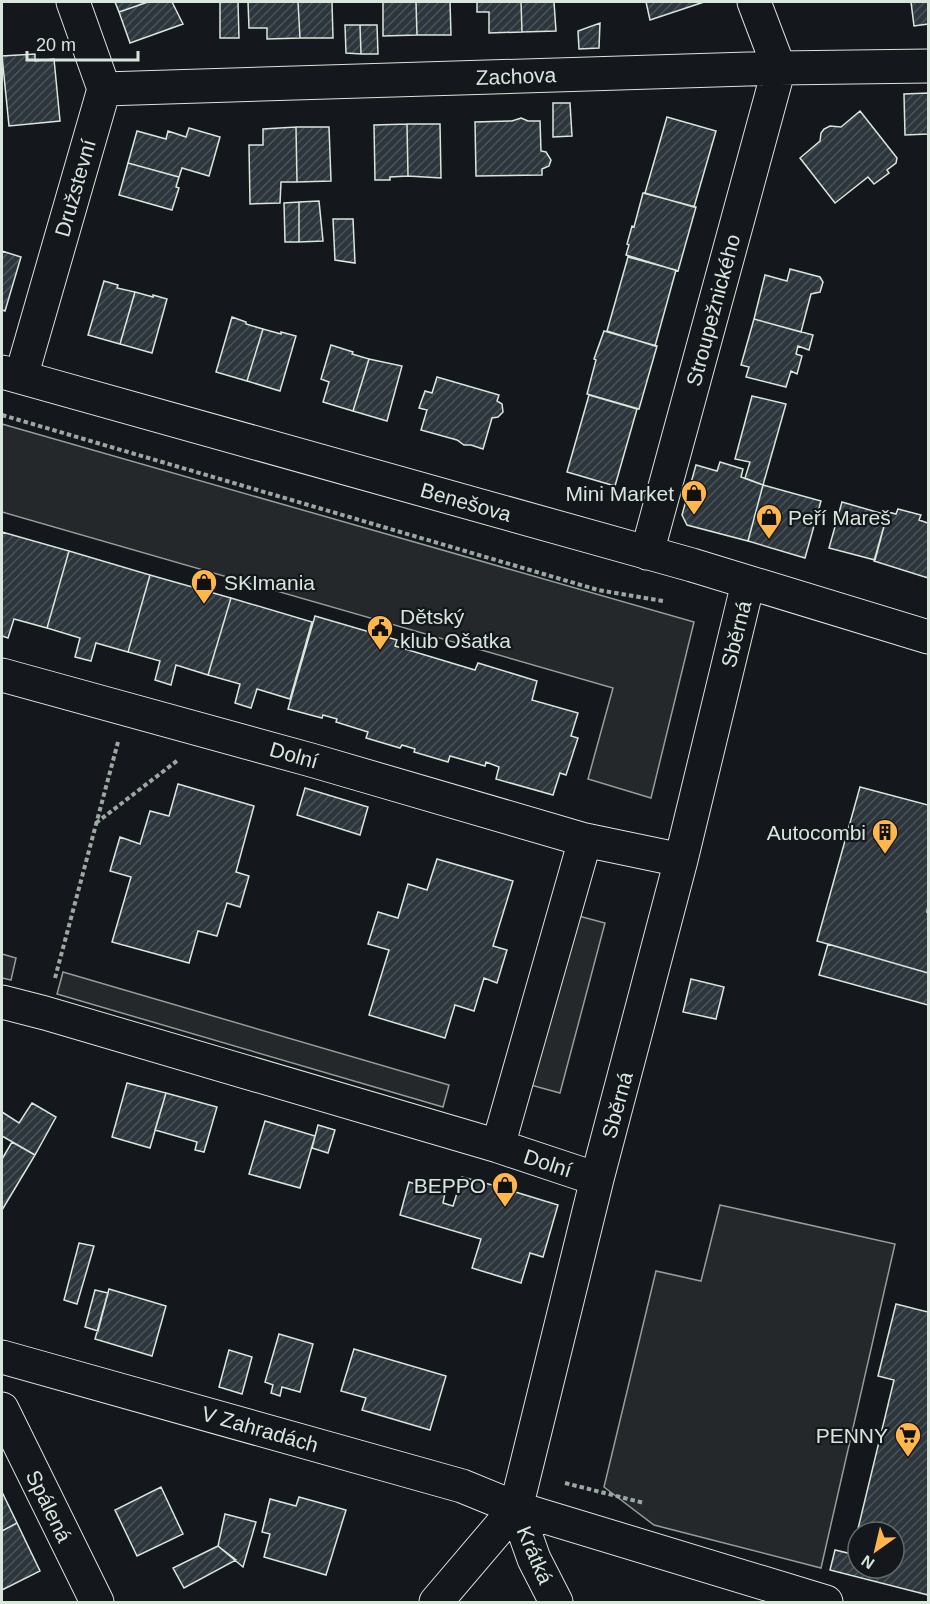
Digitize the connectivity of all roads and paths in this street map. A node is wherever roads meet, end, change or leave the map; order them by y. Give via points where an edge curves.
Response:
1 (73, 2) edge
2 (754, 2) edge
3 (928, 66) edge
4 (779, 68) junction
5 (104, 89) junction
6 (11, 374) edge
7 (2, 415) edge
8 (647, 553) junction
9 (748, 583) junction
10 (663, 601) dead end
11 (928, 637) edge
12 (2, 675) edge
13 (128, 709) junction
14 (214, 732) junction
15 (96, 824) junction
16 (585, 840) junction
17 (681, 860) junction
18 (2, 1002) edge
19 (45, 1013) junction
20 (498, 1146) junction
21 (597, 1179) junction
22 (2, 1357) edge
23 (2, 1409) edge
24 (605, 1493) dead end
25 (644, 1503) dead end
26 (516, 1508) junction
27 (97, 1602) edge
28 (436, 1602) edge
29 (556, 1602) edge
30 (826, 1602) edge

1 - 5 street
2 - 4 street
3 - 4 street, Zachova
4 - 5 street, Zachova
4 - 8 street, Stroupežnického
5 - 6 street, Družstevní
6 - 8 street, Benešova
7 - 10 path via 598,590
8 - 9 street, Benešova
9 - 11 street, Benešova
9 - 17 street, Sběrná
12 - 13 street, Dolní
13 - 14 street, Dolní
13 - 15 path
14 - 15 path
14 - 16 street, Dolní
15 - 19 path
16 - 17 street, Dolní
16 - 20 street, Dolní
17 - 21 street, Sběrná
18 - 19 street, Dolní
19 - 20 street, Dolní
20 - 21 street, Dolní
21 - 26 street, Sběrná
22 - 26 street, V Zahradách via 462,1486
23 - 27 street, Spálená
24 - 25 path
26 - 28 street, Sběrná
26 - 29 street, Krátká via 534,1559
26 - 30 street, V Zahradách

